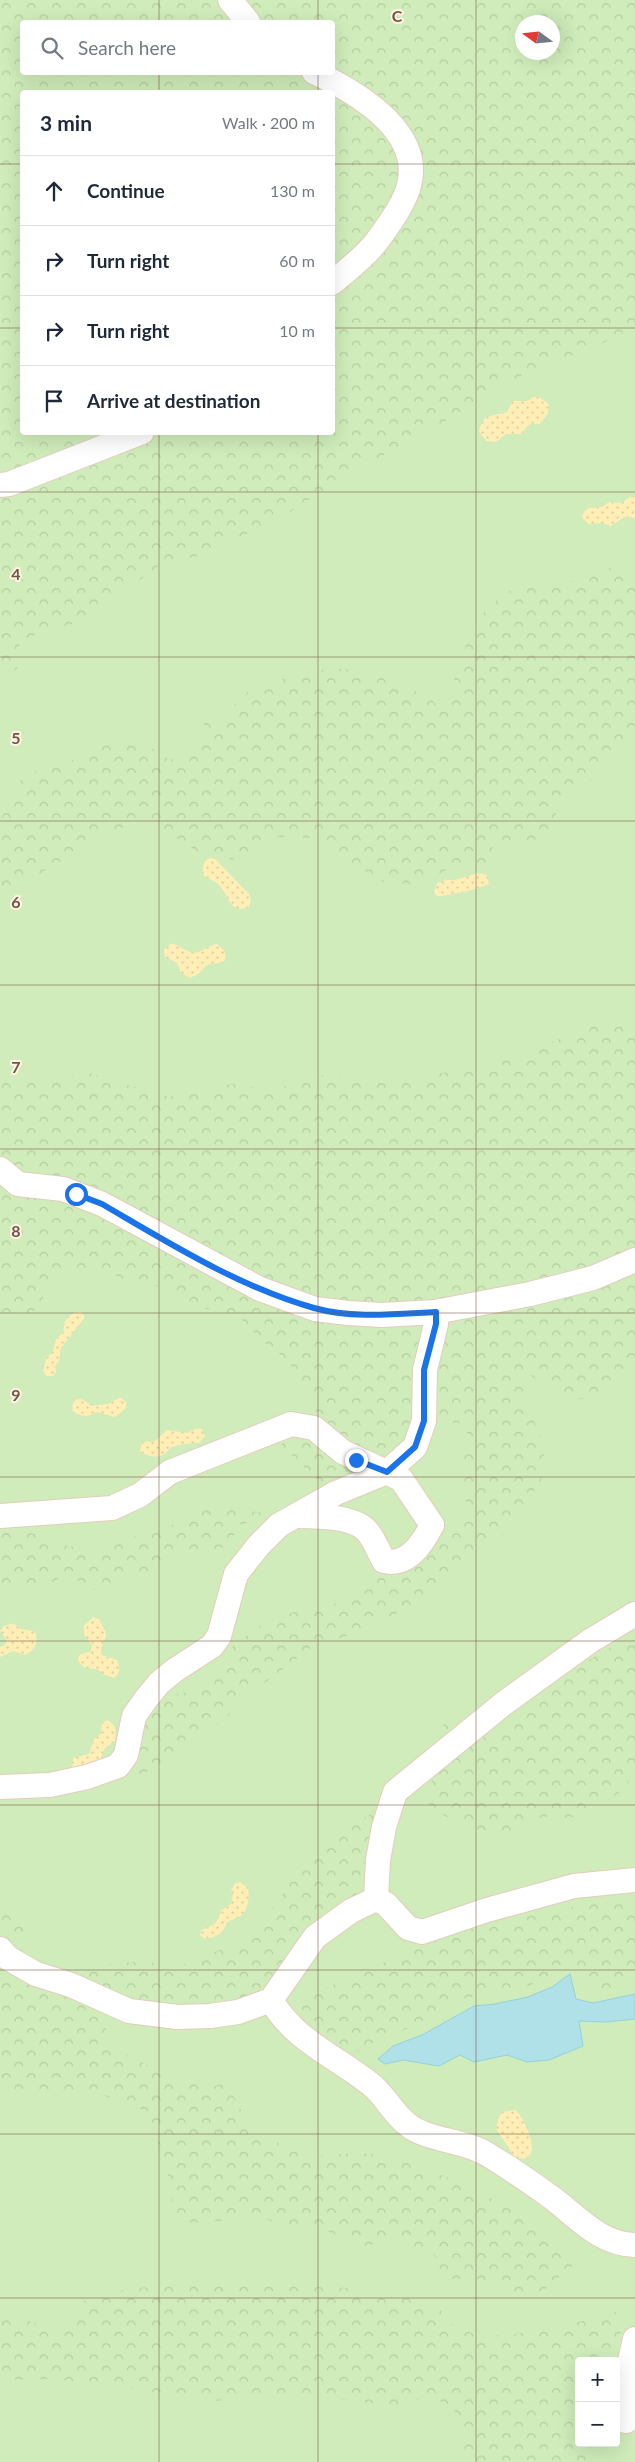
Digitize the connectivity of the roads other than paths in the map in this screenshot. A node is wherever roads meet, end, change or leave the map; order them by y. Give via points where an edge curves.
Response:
1 (230, 0) edge
2 (246, 20) edge
3 (320, 75) edge
4 (335, 280) edge
5 (134, 435) edge
6 (0, 485) edge
7 (0, 1169) edge
8 (635, 1260) edge
9 (436, 1312) junction
10 (387, 1472) junction
11 (0, 1516) edge
12 (296, 1516) junction
13 (635, 1614) edge
14 (0, 1787) edge
15 (635, 1880) edge
16 (376, 1899) junction
17 (0, 1949) edge
18 (271, 2000) junction
19 (635, 2245) edge
20 (635, 2339) edge
21 (626, 2421) dead end

1 - 2 street
3 - 4 street via 360,96 383,114 410,158 408,188 396,213 376,243
5 - 6 street
7 - 9 street via 18,1184 63,1189 102,1204 260,1289 315,1309 382,1315
8 - 9 street via 593,1278
9 - 10 street via 424,1370 424,1421 415,1447
10 - 11 street via 343,1452 314,1428 291,1424 170,1472 140,1495 112,1508
10 - 12 street via 336,1493
10 - 12 street via 401,1479 432,1525 425,1539 403,1559 392,1563 384,1561 365,1528 322,1516
12 - 14 street via 279,1525 236,1574 219,1636 212,1646 159,1683 138,1710 126,1755 118,1766 50,1785
13 - 16 street via 590,1641 504,1704 395,1792 384,1826
15 - 16 street via 574,1886 422,1932 408,1928 386,1904
16 - 18 street via 350,1911 315,1937
17 - 18 street via 8,1958 36,1974 71,1985 129,2011 178,2017 210,2016 238,2012
18 - 19 street via 280,2016 304,2039 372,2086 407,2125 484,2152 552,2198 591,2230 612,2241
20 - 21 street via 626,2378

